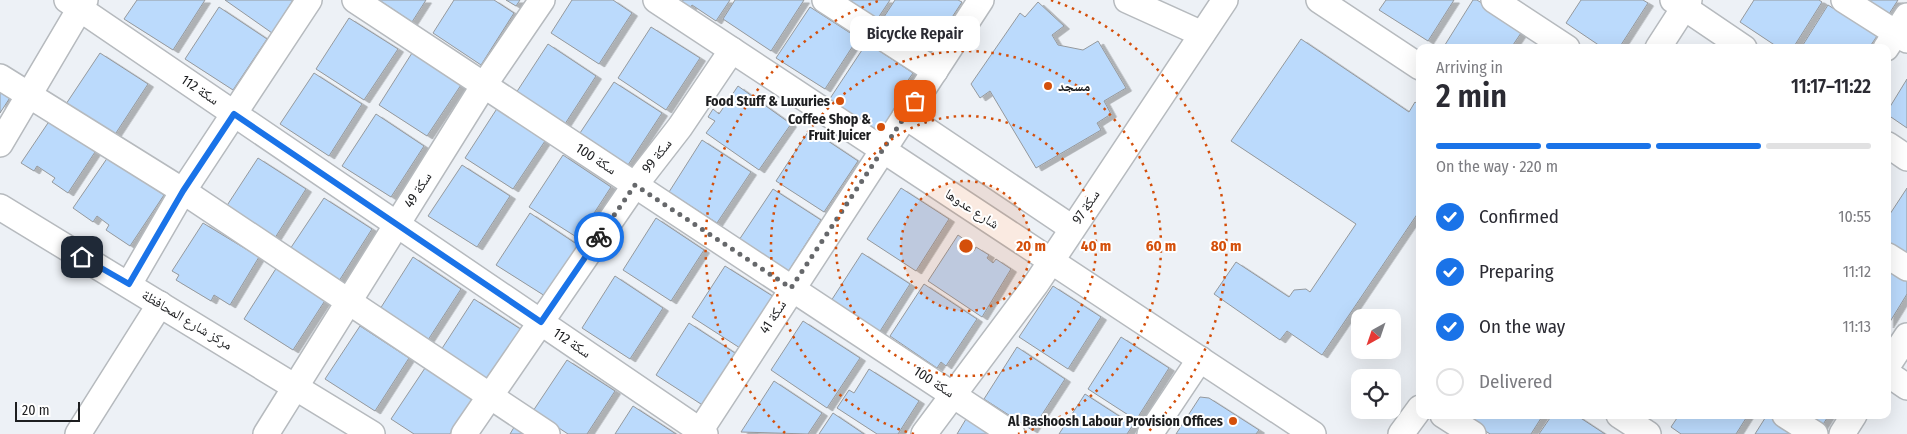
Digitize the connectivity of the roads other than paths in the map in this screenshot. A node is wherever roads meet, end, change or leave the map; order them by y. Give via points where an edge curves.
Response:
1 (309, 0) edge
2 (355, 0) edge
3 (542, 0) edge
4 (656, 0) edge
5 (826, 0) edge
6 (981, 0) edge
7 (1126, 0) edge
8 (1225, 0) edge
9 (1319, 0) edge
10 (1494, 0) edge
11 (1844, 0) edge
12 (1682, 2) edge
13 (77, 3) edge
14 (1344, 7) edge
15 (1202, 34) junction
16 (1899, 34) edge
17 (1561, 44) edge
18 (1660, 44) edge
19 (1739, 44) edge
20 (732, 50) junction
21 (1416, 64) edge
22 (935, 71) junction
23 (0, 77) edge
24 (484, 85) junction
25 (28, 96) junction
26 (234, 114) junction
27 (905, 116) junction
28 (0, 144) edge
29 (1891, 147) edge
30 (883, 150) junction
31 (1907, 158) edge
32 (635, 185) junction
33 (183, 191) junction
34 (0, 207) edge
35 (396, 224) junction
36 (1072, 228) junction
37 (1891, 258) edge
38 (1050, 260) junction
39 (1907, 268) edge
40 (129, 284) junction
41 (791, 288) junction
42 (348, 302) junction
43 (160, 304) junction
44 (541, 322) junction
45 (1907, 336) edge
46 (1200, 359) junction
47 (1891, 360) edge
48 (1891, 376) edge
49 (297, 387) junction
50 (1907, 387) edge
51 (953, 395) junction
52 (489, 396) junction
53 (1416, 413) edge
54 (1449, 419) edge
55 (1791, 419) edge
56 (1851, 419) edge
57 (701, 433) edge
58 (78, 434) edge
59 (266, 434) edge
60 (372, 434) edge
61 (464, 434) edge
62 (547, 434) edge
63 (924, 434) edge
64 (1012, 434) edge
65 (1150, 434) edge
66 (1313, 434) edge
67 (1401, 434) edge
68 (1473, 434) edge
69 (1815, 434) edge
70 (1842, 434) edge

1 - 26 street
2 - 24 street, سكة 100
3 - 24 street, سكة 49
4 - 20 street, شارع عدوها
5 - 22 street
6 - 22 street, سكة 41
7 - 15 street
8 - 15 street, سكة 97
9 - 14 street
10 - 17 street
11 - 16 street
12 - 18 street
12 - 19 street
13 - 25 street
13 - 26 street, سكة 112
14 - 21 street
15 - 36 street, سكة 97
20 - 30 street, شارع عدوها
20 - 32 street, سكة 99 via 680,127
22 - 27 street, سكة 41
23 - 25 street
24 - 32 street, سكة 100
24 - 35 street, سكة 49
25 - 28 street
25 - 33 street
26 - 33 street
26 - 35 street, سكة 112
27 - 30 street, سكة 41
27 - 36 street
29 - 31 street
30 - 38 street, شارع عدوها
30 - 41 street, سكة 41
32 - 41 street, سكة 100
32 - 44 street, سكة 99
33 - 40 street
33 - 42 street
34 - 40 street, مركز شارع المحافظة
35 - 42 street, سكة 49
35 - 44 street, سكة 112
36 - 38 street, سكة 97
37 - 39 street
38 - 46 street, شارع عدوها
38 - 51 street, سكة 97 via 1036,284
40 - 43 street, مركز شارع المحافظة
41 - 51 street, سكة 100
41 - 57 street, سكة 41
42 - 49 street, سكة 49
42 - 52 street
43 - 49 street, مركز شارع المحافظة
43 - 58 street
44 - 52 street, سكة 99
44 - 57 street, سكة 112
45 - 47 street
46 - 65 street
46 - 66 street, شارع عدوها
48 - 50 street
49 - 59 street, سكة 49
49 - 60 street, مركز شارع المحافظة
51 - 63 street, سكة 97
51 - 64 street, سكة 100
52 - 61 street, سكة 99
52 - 62 street
53 - 67 street
54 - 68 street
55 - 69 street
56 - 70 street

